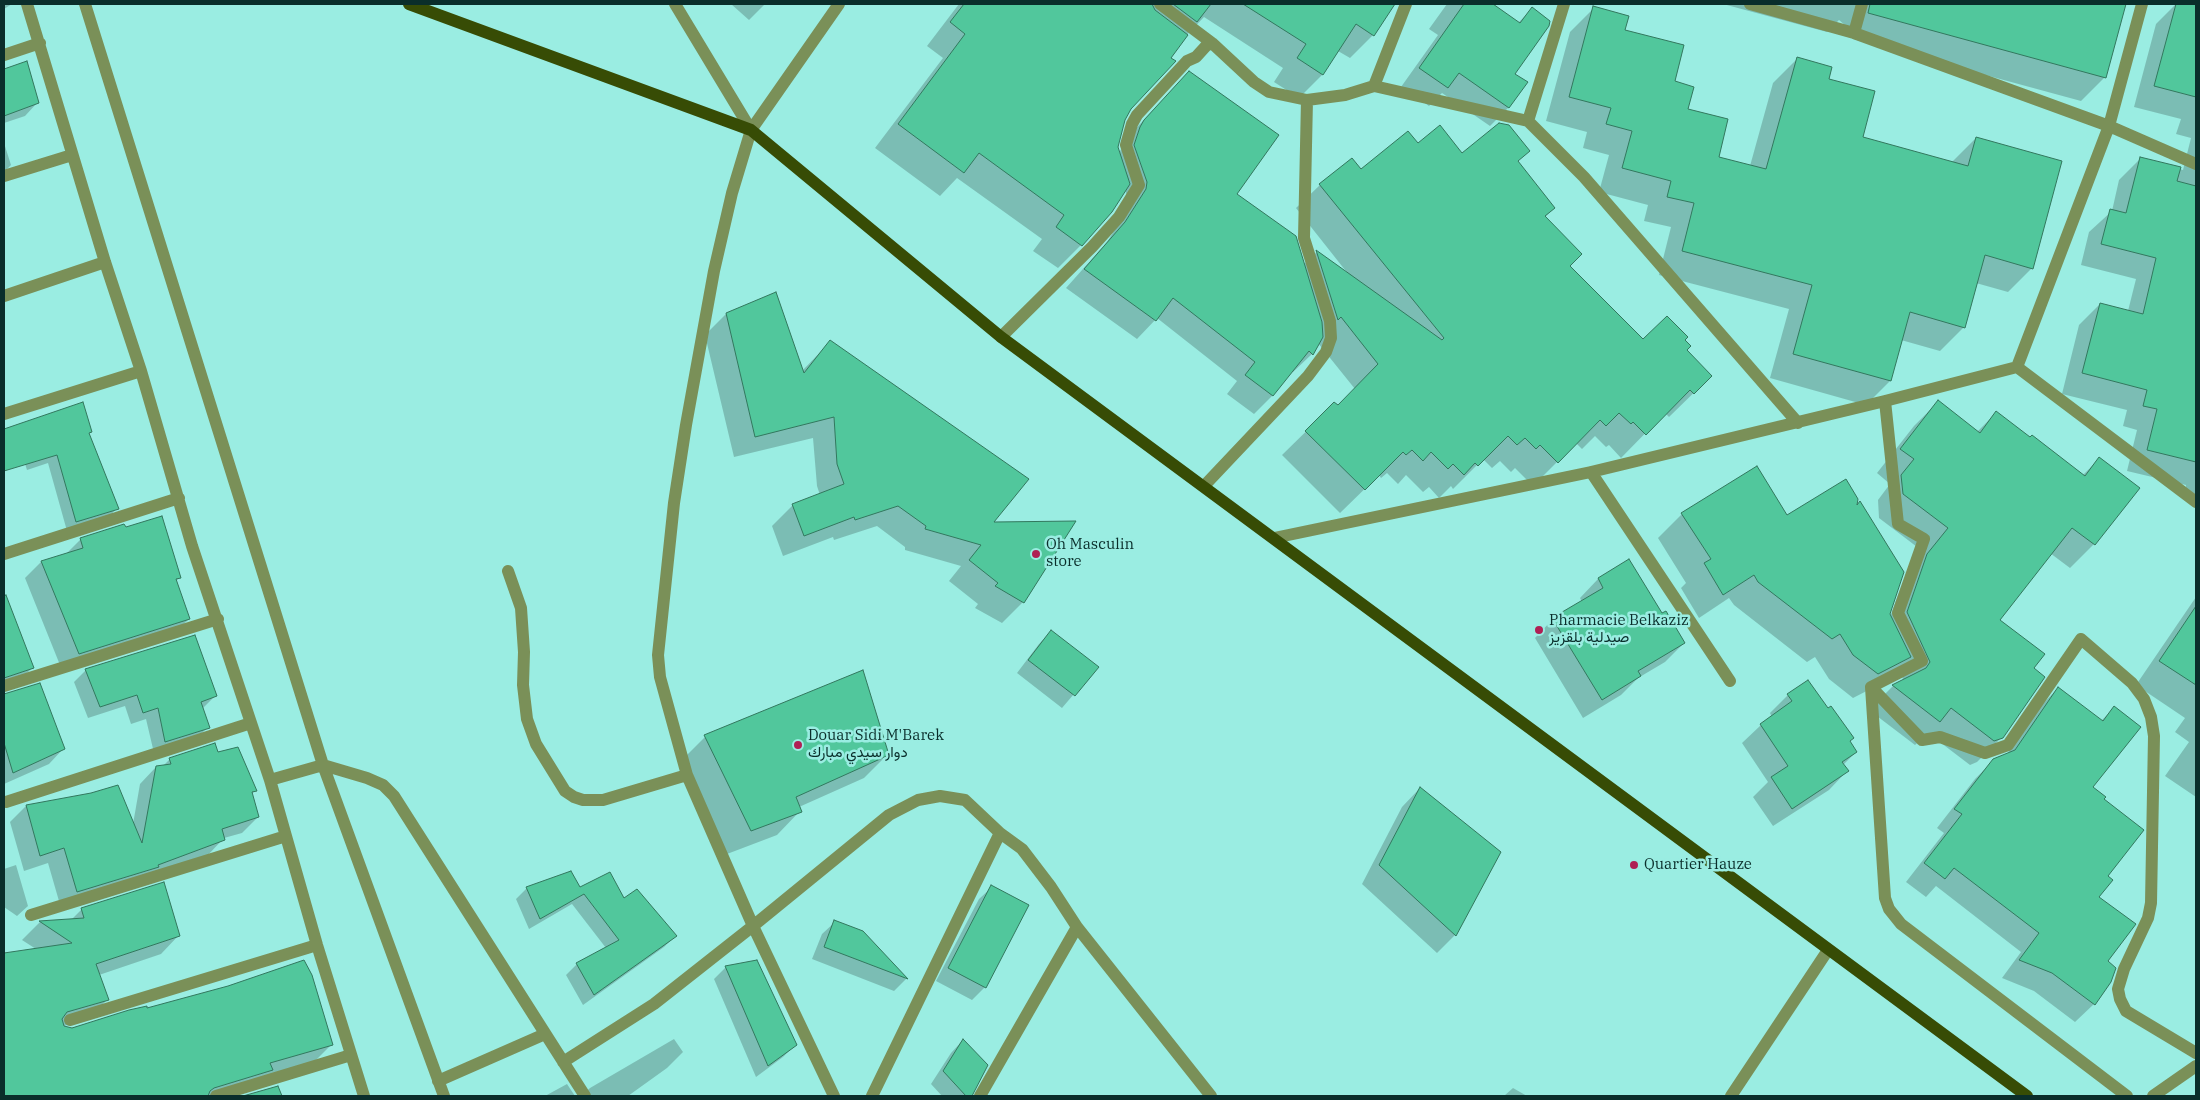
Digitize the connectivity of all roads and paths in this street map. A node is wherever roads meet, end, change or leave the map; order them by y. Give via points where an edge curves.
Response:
1 (27, 4) edge
2 (85, 4) edge
3 (409, 4) edge
4 (675, 4) edge
5 (839, 4) edge
6 (1160, 4) edge
7 (1406, 4) edge
8 (1564, 4) edge
9 (1750, 4) edge
10 (1862, 4) edge
11 (2142, 4) edge
12 (1854, 33) junction
13 (40, 43) junction
14 (1212, 43) junction
15 (4, 55) edge
16 (1374, 86) junction
17 (1307, 100) junction
18 (1528, 121) junction
19 (2109, 126) junction
20 (751, 130) junction
21 (72, 156) junction
22 (2196, 164) edge
23 (4, 176) edge
24 (104, 262) junction
25 (4, 296) edge
26 (1001, 337) junction
27 (2017, 367) junction
28 (141, 371) junction
29 (1885, 401) junction
30 (4, 414) edge
31 (1798, 422) junction
32 (1591, 472) junction
33 (1204, 486) junction
34 (179, 498) junction
35 (2196, 502) edge
36 (1274, 538) junction
37 (4, 554) edge
38 (508, 571) dead end
39 (218, 619) junction
40 (1730, 681) dead end
41 (4, 686) edge
42 (1871, 687) junction
43 (251, 723) junction
44 (323, 766) junction
45 (687, 775) junction
46 (270, 780) junction
47 (6, 802) dead end
48 (1000, 833) junction
49 (286, 836) junction
50 (32, 915) dead end
51 (753, 926) junction
52 (1077, 927) junction
53 (317, 945) junction
54 (1828, 950) junction
55 (70, 1020) dead end
56 (545, 1034) junction
57 (2196, 1053) edge
58 (352, 1055) junction
59 (564, 1062) junction
60 (2196, 1066) edge
61 (438, 1081) junction
62 (216, 1096) edge
63 (364, 1096) edge
64 (444, 1096) edge
65 (585, 1096) edge
66 (834, 1096) edge
67 (872, 1096) edge
68 (980, 1096) edge
69 (1210, 1096) edge
70 (1732, 1096) edge
71 (2027, 1096) edge
72 (2127, 1096) edge
73 (2153, 1096) edge

1 - 13 street
2 - 44 street
3 - 20 main road
4 - 20 street
5 - 20 street
6 - 14 street
7 - 16 street
8 - 18 street
9 - 12 street
10 - 12 street
11 - 19 street
12 - 19 street
13 - 15 street
13 - 21 street
14 - 17 street via 1269,92
14 - 26 street via 1187,61 1132,124 1126,145 1140,185 1119,217
16 - 17 street via 1345,95
16 - 18 street
17 - 33 street via 1304,238 1330,321 1331,338 1326,352 1308,376
18 - 31 street via 1584,177
19 - 22 street
19 - 27 street
20 - 26 main road
20 - 45 street via 732,193 703,326 675,493 661,624 660,677
21 - 23 street
21 - 24 street
24 - 25 street
24 - 28 street
26 - 33 main road
27 - 29 street
27 - 35 street
28 - 30 street
28 - 34 street
29 - 31 street
29 - 42 street via 1898,524 1924,539 1898,613 1922,661
31 - 32 street
32 - 36 street
32 - 40 street
33 - 36 main road
34 - 37 street
34 - 39 street
36 - 54 main road
38 - 45 street via 521,608 523,685 528,726 565,791 583,800 603,800
39 - 41 street
39 - 43 street
42 - 57 street via 1922,740 1940,737 1985,754 2008,745 2081,639 2132,683 2144,699 2154,736 2151,903 2148,918 2118,989 2126,1012
42 - 72 street via 1883,885 1889,909 1901,924
43 - 46 street
43 - 47 street
44 - 46 street
44 - 56 street via 367,778 383,785 394,796
44 - 61 street
45 - 51 street
46 - 49 street
48 - 51 street via 964,800 940,796 918,800 888,815
48 - 52 street via 1022,849
48 - 67 street
49 - 50 street
49 - 53 street
51 - 59 street via 654,1004
51 - 66 street
52 - 68 street
52 - 69 street
53 - 55 street
53 - 58 street
54 - 70 street
54 - 71 main road
56 - 59 street
56 - 61 street
58 - 62 street
58 - 63 street
59 - 65 street
60 - 73 street
61 - 64 street

